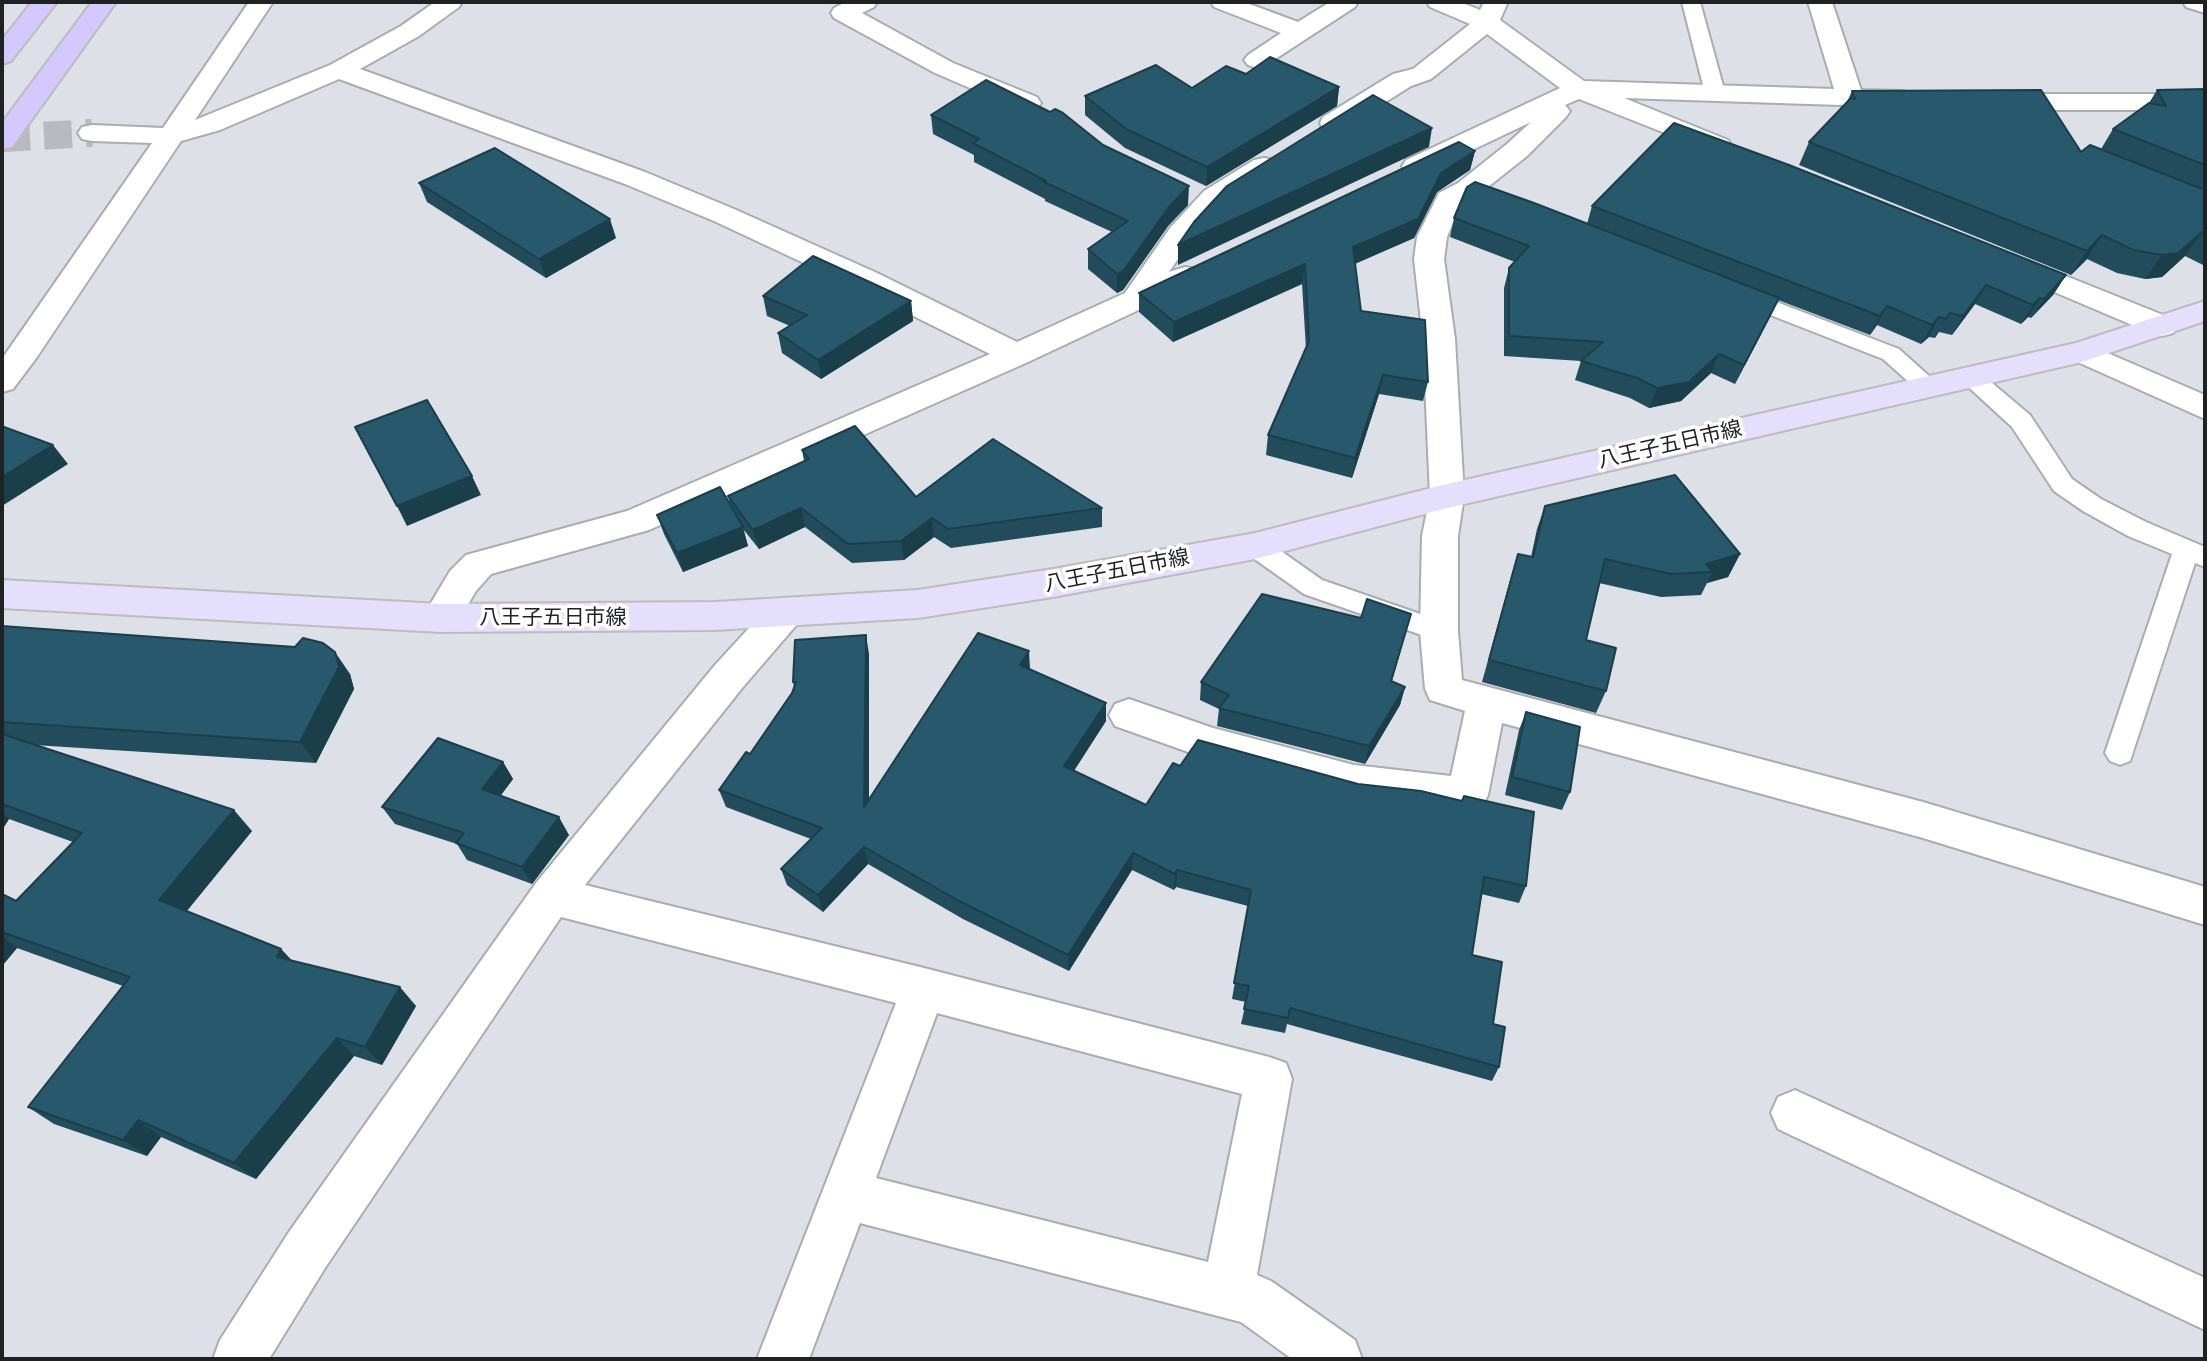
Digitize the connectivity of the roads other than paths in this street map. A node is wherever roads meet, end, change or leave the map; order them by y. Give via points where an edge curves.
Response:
1 (46, 2) edge
2 (104, 2) edge
3 (261, 2) edge
4 (450, 2) edge
5 (865, 2) edge
6 (1223, 2) edge
7 (1346, 2) edge
8 (1439, 2) edge
9 (1691, 2) edge
10 (1820, 2) edge
11 (2194, 2) edge
12 (2205, 6) edge
13 (1492, 12) edge
14 (1300, 32) junction
15 (2, 56) edge
16 (1257, 61) dead end
17 (339, 70) junction
18 (1578, 89) junction
19 (1716, 93) junction
20 (1850, 97) junction
21 (1931, 100) edge
22 (1971, 101) edge
23 (2205, 102) edge
24 (1051, 114) edge
25 (92, 133) tunnel mouth
26 (170, 136) junction
27 (1308, 139) edge
28 (2, 141) edge
29 (1285, 153) edge
30 (1745, 157) edge
31 (1393, 177) edge
32 (1990, 255) edge
33 (1209, 265) edge
34 (1724, 289) edge
35 (1135, 300) junction
36 (2205, 311) edge
37 (2162, 326) junction
38 (2082, 352) junction
39 (1017, 355) junction
40 (1971, 377) junction
41 (2, 381) edge
42 (1928, 386) junction
43 (2205, 408) edge
44 (1447, 496) junction
45 (1255, 546) junction
46 (2195, 553) edge
47 (2, 594) edge
48 (786, 612) junction
49 (442, 618) junction
50 (1439, 631) junction
51 (1486, 704) junction
52 (1129, 715) dead end
53 (2120, 752) dead end
54 (551, 896) junction
55 (2205, 906) edge
56 (924, 989) junction
57 (1795, 1113) dead end
58 (846, 1195) junction
59 (1228, 1292) junction
60 (2205, 1304) edge
61 (239, 1359) edge
62 (783, 1359) edge
63 (1336, 1359) edge

1 - 15 highway
2 - 28 highway
3 - 26 street
4 - 17 street via 410,32
5 - 24 street via 843,13 944,68
6 - 14 street
7 - 14 street
8 - 13 street
9 - 19 lane
10 - 20 street
11 - 12 street
13 - 18 street
13 - 27 street via 1422,74 1402,80
14 - 16 street
17 - 26 street via 211,124
17 - 39 street via 699,204
18 - 19 street
18 - 30 street
18 - 31 street
18 - 44 street via 1481,194 1449,200 1432,237 1429,259 1439,340
19 - 20 street
20 - 21 street
22 - 23 street via 2046,113
25 - 26 street
26 - 41 street
29 - 35 street via 1198,196 1180,234
32 - 37 street
33 - 35 street
34 - 42 lane via 1891,354
35 - 39 street
36 - 37 main road, 八王子五日市線
37 - 38 main road, 八王子五日市線
38 - 40 main road, 八王子五日市線
38 - 43 street
39 - 49 street via 637,521 479,564 463,581
40 - 42 main road, 八王子五日市線
40 - 46 lane via 2021,421 2063,485 2092,505
42 - 44 main road, 八王子五日市線
44 - 45 main road, 八王子五日市線
44 - 50 street via 1440,536
45 - 48 main road, 八王子五日市線 via 918,604
45 - 50 lane via 1313,587
46 - 53 lane
47 - 49 main road, 八王子五日市線
48 - 49 main road, 八王子五日市線
48 - 54 street
50 - 51 street via 1444,689
51 - 52 street via 1468,795 1354,782 1211,744
51 - 55 street via 1923,820
54 - 56 street
54 - 61 street via 307,1250
56 - 58 street
56 - 59 street via 1269,1079
57 - 60 street
58 - 59 street
58 - 62 street
59 - 63 street via 1253,1299

